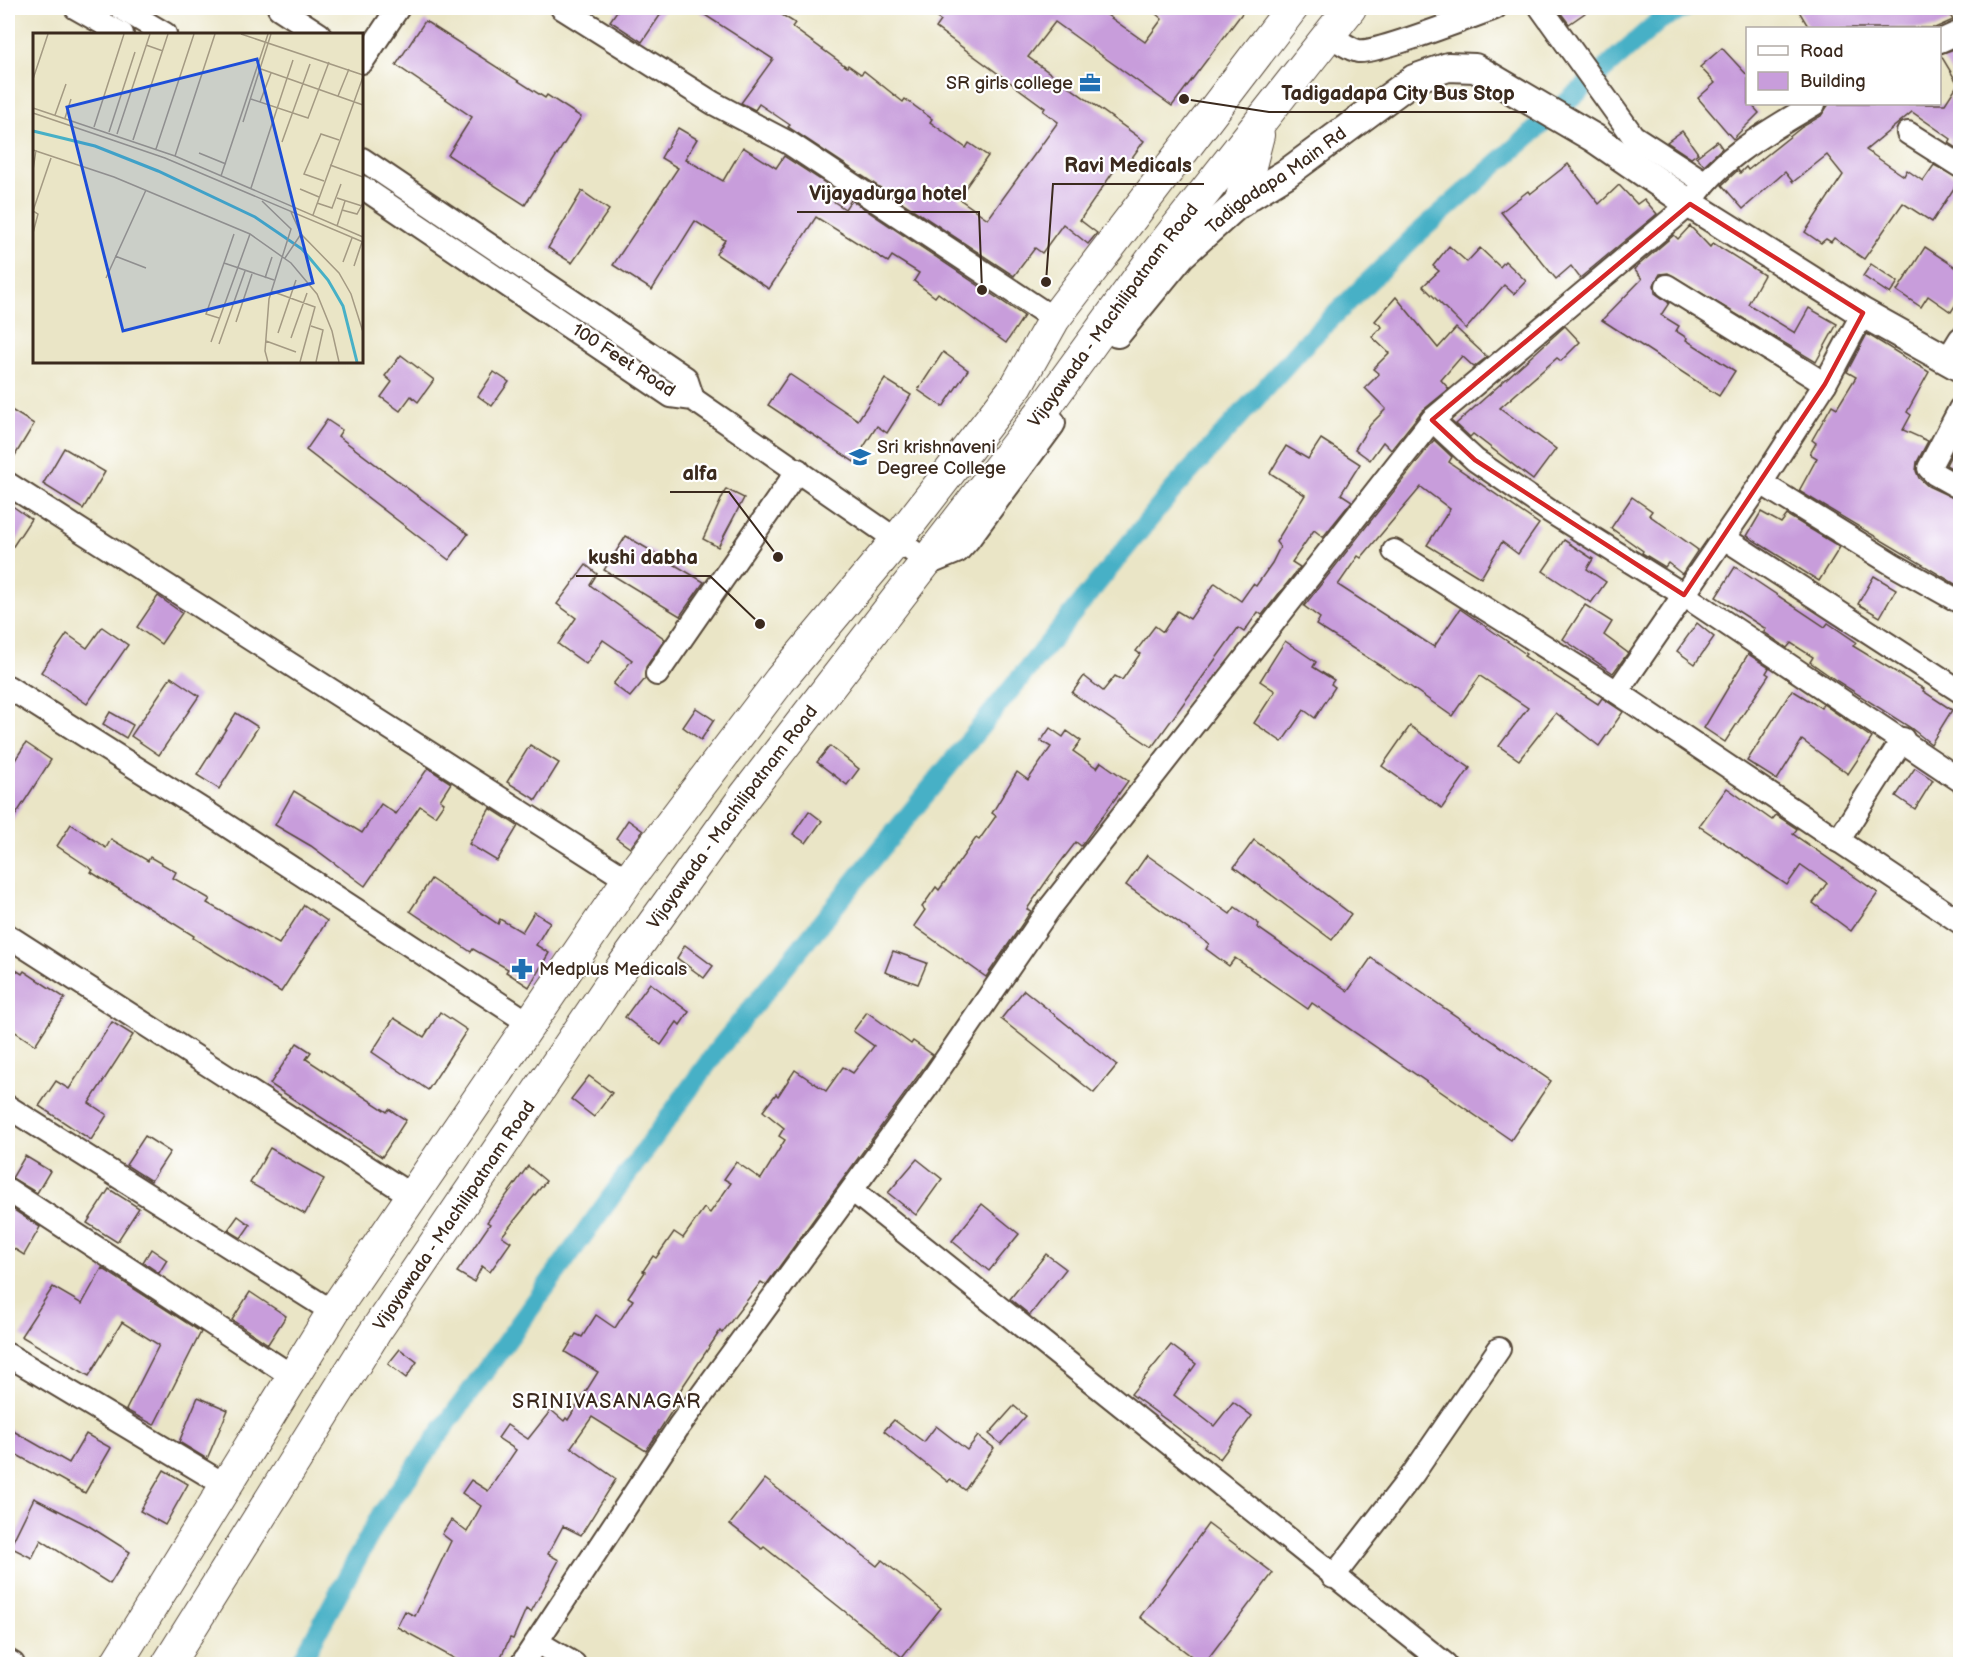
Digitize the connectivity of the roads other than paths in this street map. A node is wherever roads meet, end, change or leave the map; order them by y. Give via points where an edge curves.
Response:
1 (76, 8) edge
2 (121, 8) edge
3 (279, 8) edge
4 (398, 8) edge
5 (562, 8) edge
6 (1292, 8) edge
7 (1350, 8) edge
8 (1495, 8) edge
9 (1546, 14) edge
10 (1960, 32) edge
11 (120, 33) edge
12 (163, 33) edge
13 (317, 33) edge
14 (1330, 34) junction
15 (1941, 41) edge
16 (363, 60) edge
17 (1812, 105) edge
18 (1275, 106) junction
19 (1908, 133) dead end
20 (363, 160) edge
21 (1960, 166) edge
22 (363, 188) edge
23 (1697, 193) junction
24 (1241, 201) junction
25 (1667, 286) dead end
26 (1863, 313) junction
27 (1054, 319) junction
28 (1956, 355) edge
29 (1825, 384) junction
30 (693, 399) junction
31 (1960, 409) edge
32 (1432, 420) junction
33 (798, 470) junction
34 (1761, 483) junction
35 (8, 484) edge
36 (1960, 488) edge
37 (1724, 538) junction
38 (897, 540) junction
39 (1394, 550) dead end
40 (927, 561) junction
41 (1684, 595) junction
42 (1960, 603) edge
43 (657, 674) dead end
44 (780, 680) junction
45 (8, 687) edge
46 (1960, 691) edge
47 (1617, 692) junction
48 (811, 711) junction
49 (1903, 739) junction
50 (1960, 780) edge
51 (1838, 841) junction
52 (628, 880) junction
53 (1960, 922) edge
54 (8, 936) edge
55 (529, 1023) junction
56 (8, 1107) edge
57 (8, 1190) edge
58 (852, 1190) junction
59 (412, 1196) junction
60 (333, 1312) junction
61 (1499, 1349) dead end
62 (8, 1355) edge
63 (292, 1376) junction
64 (225, 1485) junction
65 (1333, 1577) junction
66 (537, 1642) junction
67 (8, 1661) edge
68 (13, 1665) edge
69 (116, 1665) edge
70 (168, 1665) edge
71 (522, 1665) edge
72 (574, 1665) edge
73 (1445, 1665) edge

1 - 11 street
2 - 12 street
3 - 13 street
4 - 16 street
5 - 27 street via 712,103 789,143
6 - 27 highway, Vijayawada - Machilipatnam Road
7 - 14 highway, Vijayawada - Machilipatnam Road
8 - 14 street via 1416,37 1360,51
9 - 23 street via 1633,136
10 - 15 street
14 - 18 highway, Vijayawada - Machilipatnam Road
17 - 23 street via 1758,137
18 - 24 highway via 1255,141
18 - 40 highway, Vijayawada - Machilipatnam Road via 1156,254
19 - 21 street
20 - 30 street, 100 Feet Road via 686,378
22 - 30 street, 100 Feet Road via 671,396
23 - 24 main road, Tadigadapa Main Rd via 1658,181 1475,68 1448,67 1414,78 1287,173
23 - 26 main road
23 - 32 street
24 - 40 main road, Tadigadapa Main Rd via 1181,255 1129,316 966,538 956,549
25 - 29 street
26 - 28 main road
26 - 29 street
27 - 38 highway, Vijayawada - Machilipatnam Road via 1017,385
29 - 34 street
30 - 33 street
31 - 36 street via 1929,468
32 - 41 street via 1475,460
32 - 58 street via 1049,909
33 - 38 street
33 - 43 street
34 - 37 street
34 - 42 street
35 - 52 street
37 - 41 street
37 - 46 street
38 - 40 street
38 - 44 highway, Vijayawada - Machilipatnam Road
39 - 47 street
40 - 48 highway, Vijayawada - Machilipatnam Road
41 - 47 street
41 - 49 street
44 - 48 highway
44 - 52 highway, Vijayawada - Machilipatnam Road
45 - 55 street
47 - 51 street
48 - 70 highway, Vijayawada - Machilipatnam Road via 623,966 382,1322
49 - 50 street
49 - 51 street
51 - 53 street
52 - 55 highway, Vijayawada - Machilipatnam Road
54 - 59 street
55 - 59 highway, Vijayawada - Machilipatnam Road
56 - 60 street
57 - 63 street
58 - 65 street
58 - 66 street via 679,1425
59 - 60 highway, Vijayawada - Machilipatnam Road
60 - 63 highway, Vijayawada - Machilipatnam Road
61 - 65 street via 1413,1474
62 - 64 street
63 - 64 highway, Vijayawada - Machilipatnam Road
64 - 69 highway, Vijayawada - Machilipatnam Road
65 - 73 street
66 - 71 street
66 - 72 street
67 - 68 street

